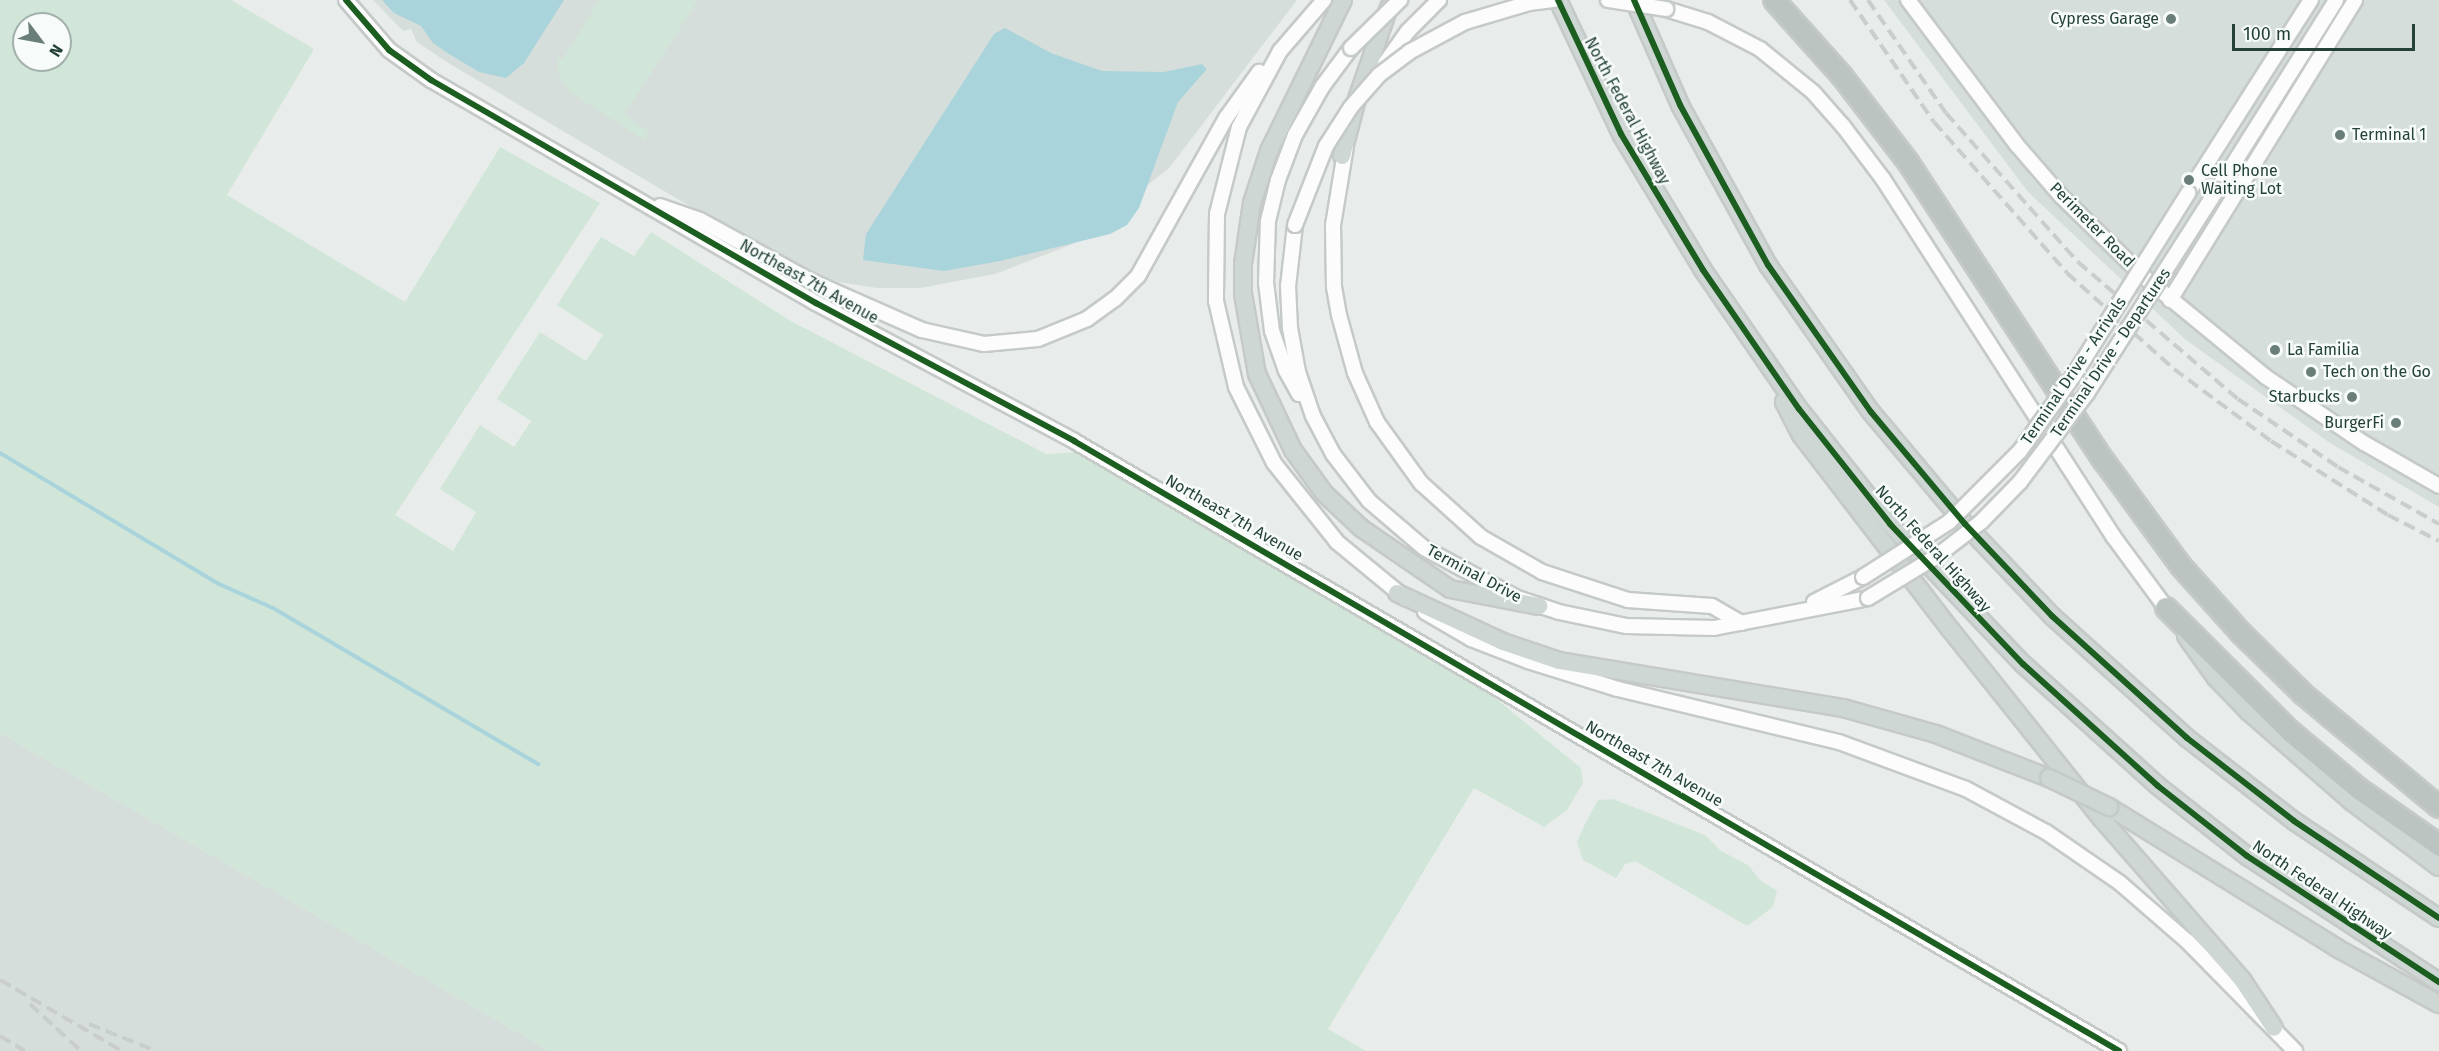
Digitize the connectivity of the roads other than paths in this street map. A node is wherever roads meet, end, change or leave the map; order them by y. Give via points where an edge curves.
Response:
1 (346, 0) edge
2 (1324, 0) edge
3 (1342, 0) edge
4 (1391, 0) edge
5 (1400, 0) edge
6 (1439, 0) edge
7 (1557, 0) edge
8 (1608, 0) edge
9 (1634, 0) edge
10 (1774, 0) edge
11 (1908, 0) edge
12 (2311, 0) edge
13 (2336, 0) edge
14 (2355, 0) edge
15 (1280, 51) junction
16 (1342, 156) junction
17 (631, 196) junction
18 (2170, 300) junction
19 (1757, 351) junction
20 (1313, 416) junction
21 (2439, 486) edge
22 (1397, 593) junction
23 (1539, 606) junction
24 (1801, 608) junction
25 (2166, 608) junction
26 (1741, 623) junction
27 (2439, 807) edge
28 (2439, 845) edge
29 (2439, 867) edge
30 (2439, 918) edge
31 (2439, 982) edge
32 (2439, 1004) edge
33 (2274, 1028) junction
34 (2119, 1051) edge
35 (2295, 1051) edge

1 - 17 street, Northeast 7th Avenue via 373,36 408,66
2 - 15 street
3 - 23 main road via 1274,141 1252,203 1244,252 1243,294 1257,374 1299,459 1324,493 1361,528 1450,589
4 - 16 main road
5 - 20 street, bridge via 1350,48 1322,87 1295,135 1278,180 1269,221 1266,283 1272,331 1286,371
6 - 16 street via 1408,31 1374,79
7 - 19 main road, North Federal Highway via 1590,74 1643,174
7 - 20 street, bridge via 1529,3 1465,22 1408,52 1379,75 1351,107 1326,146 1294,225 1288,286 1298,372
8 - 25 street, bridge via 1666,9 1708,22 1760,49 1813,92 1883,179 2113,536
9 - 30 main road via 1690,125 1780,284 1871,412 1965,525 2052,616 2187,738 2294,821
10 - 27 highway via 1842,76 1908,162 2104,460 2180,565 2303,694
11 - 18 street, Perimeter Road via 1981,101 2027,156 2090,226
12 - 24 street, Terminal Drive - Arrivals, bridge via 2030,438 1949,522 1863,578
13 - 24 street, Terminal Drive - Departures, bridge via 2164,275 2041,456 1996,507 1959,540 1868,598
14 - 18 street
15 - 17 street via 1243,92 1226,118 1138,276 1087,319 1030,340 984,344 922,330 813,282 700,220
15 - 22 street via 1239,127 1221,192 1215,278 1224,345 1253,428 1300,501 1337,542
16 - 26 street via 1332,259 1339,315 1355,373 1373,413 1421,483 1481,537 1542,572 1628,600 1712,606
17 - 34 street, Northeast 7th Avenue via 849,322 1074,441
18 - 21 street, Perimeter Road via 2297,399
19 - 31 main road, North Federal Highway via 1890,524 2055,695 2158,786 2247,856
19 - 33 main road via 1801,435 2094,809 2243,981
20 - 23 street, Terminal Drive via 1345,471 1384,517 1458,569
22 - 32 main road, bridge via 1503,642 1559,661 1844,708 1936,734 2049,778 2109,807 2337,948
22 - 33 street via 1454,631 1528,661 1618,689 1839,742 1966,789 2046,832 2120,883 2188,942
23 - 26 street, Terminal Drive via 1647,628 1714,628
24 - 26 street, Terminal Drive
25 - 28 highway via 2291,732 2359,789
25 - 29 main road via 2216,678 2249,712 2351,801
33 - 35 street

